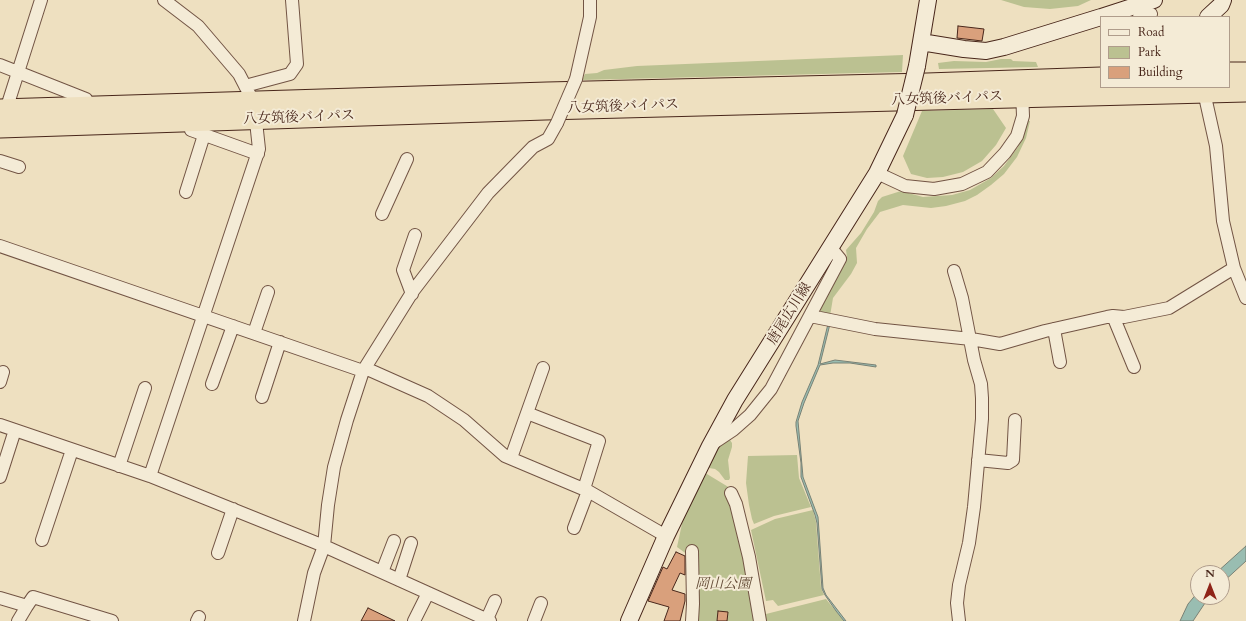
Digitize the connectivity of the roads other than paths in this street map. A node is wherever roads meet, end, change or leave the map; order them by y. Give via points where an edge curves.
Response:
1 (41, 0) edge
2 (164, 0) edge
3 (292, 0) edge
4 (590, 0) edge
5 (928, 0) edge
6 (1223, 0) edge
7 (1153, 7) edge
8 (1108, 16) edge
9 (1140, 16) edge
10 (1209, 16) edge
11 (1100, 18) edge
12 (921, 42) junction
13 (0, 65) edge
14 (18, 71) junction
15 (1246, 73) edge
16 (1230, 74) edge
17 (1100, 78) edge
18 (1022, 88) junction
19 (1203, 90) edge
20 (1246, 91) edge
21 (252, 103) junction
22 (87, 108) junction
23 (2, 116) edge
24 (191, 128) dead end
25 (204, 135) junction
26 (258, 154) junction
27 (407, 159) dead end
28 (0, 161) edge
29 (19, 167) dead end
30 (877, 173) junction
31 (186, 192) dead end
32 (382, 214) dead end
33 (415, 235) dead end
34 (0, 246) edge
35 (831, 248) junction
36 (1234, 268) junction
37 (954, 271) dead end
38 (268, 292) dead end
39 (412, 294) junction
40 (1246, 298) edge
41 (203, 315) junction
42 (810, 316) junction
43 (1113, 316) junction
44 (233, 326) junction
45 (1054, 330) junction
46 (254, 333) junction
47 (971, 339) junction
48 (280, 342) junction
49 (1060, 362) dead end
50 (1134, 367) dead end
51 (543, 368) dead end
52 (364, 370) junction
53 (212, 384) dead end
54 (145, 388) dead end
55 (262, 397) dead end
56 (527, 413) junction
57 (1015, 420) dead end
58 (0, 425) edge
59 (15, 430) junction
60 (710, 446) junction
61 (72, 450) junction
62 (511, 458) junction
63 (978, 460) junction
64 (119, 466) junction
65 (150, 476) junction
66 (0, 477) edge
67 (586, 490) junction
68 (731, 493) dead end
69 (233, 509) junction
70 (574, 528) dead end
71 (666, 536) junction
72 (42, 540) dead end
73 (394, 541) dead end
74 (411, 543) dead end
75 (324, 546) junction
76 (692, 551) dead end
77 (218, 553) dead end
78 (382, 572) junction
79 (399, 580) junction
80 (428, 593) junction
81 (0, 598) edge
82 (495, 601) dead end
83 (541, 603) dead end
84 (27, 606) junction
85 (76, 616) edge
86 (489, 620) edge
87 (18, 621) edge
88 (112, 621) edge
89 (304, 621) edge
90 (414, 621) edge
91 (534, 621) edge
92 (628, 621) edge
93 (692, 621) edge
94 (760, 621) edge
95 (959, 621) edge

1 - 14 street
2 - 21 street via 198,26 239,74
3 - 21 street via 297,64 290,74
4 - 39 street, bridge via 590,17 576,79 548,139 533,148 488,193
5 - 12 main road, 唐尾広川線
6 - 10 main road
7 - 8 main road
7 - 9 street
11 - 12 main road via 986,51
12 - 30 main road, 唐尾広川線, bridge via 906,114
13 - 14 street
14 - 22 street via 86,99
14 - 23 street
15 - 16 highway
17 - 18 highway, 八女筑後バイパス
18 - 19 highway, 八女筑後バイパス
18 - 21 highway, 八女筑後バイパス via 927,84
18 - 30 street via 1023,116 1016,136 1005,153 987,172 962,184 934,189 905,186
19 - 20 highway, 八女筑後バイパス
19 - 36 street via 1216,146 1224,221
21 - 22 highway, 八女筑後バイパス
21 - 23 highway, 八女筑後バイパス
21 - 26 street
22 - 23 highway, 八女筑後バイパス
24 - 25 street
25 - 26 street
25 - 31 street
26 - 41 street
27 - 32 street
28 - 29 street
30 - 35 main road, 唐尾広川線
33 - 39 street via 403,270
34 - 41 street
35 - 42 street via 840,259
35 - 60 main road, 唐尾広川線 via 735,400
36 - 40 street
36 - 43 street via 1169,308 1124,317
37 - 47 street
38 - 46 street
39 - 52 street
41 - 44 street
41 - 65 street
42 - 47 street via 875,330
42 - 60 street via 771,389 750,415
43 - 45 street
43 - 50 street
44 - 46 street
44 - 53 street
45 - 47 street via 1000,344
45 - 49 street
46 - 48 street
47 - 63 street via 982,398
48 - 52 street
48 - 55 street
51 - 56 street
52 - 62 street via 428,396 464,420 505,456
52 - 75 street via 334,467
54 - 64 street
56 - 62 street
56 - 67 street via 599,441
57 - 63 street via 1013,460 1008,463
58 - 59 street
59 - 61 street
59 - 66 street
60 - 71 main road, 唐尾広川線
61 - 64 street
61 - 72 street
62 - 67 street
63 - 95 street via 969,543 959,584
64 - 65 street
65 - 69 street
67 - 70 street
67 - 71 street
68 - 94 street via 749,557
69 - 75 street
69 - 77 street
71 - 92 main road, 唐尾広川線
73 - 78 street
74 - 79 street
75 - 78 street
75 - 89 street via 314,573
76 - 93 street
78 - 79 street
79 - 80 street
80 - 86 street
80 - 90 street
81 - 84 street
82 - 86 street
83 - 91 street
84 - 85 street via 33,597
84 - 87 street
85 - 88 street

